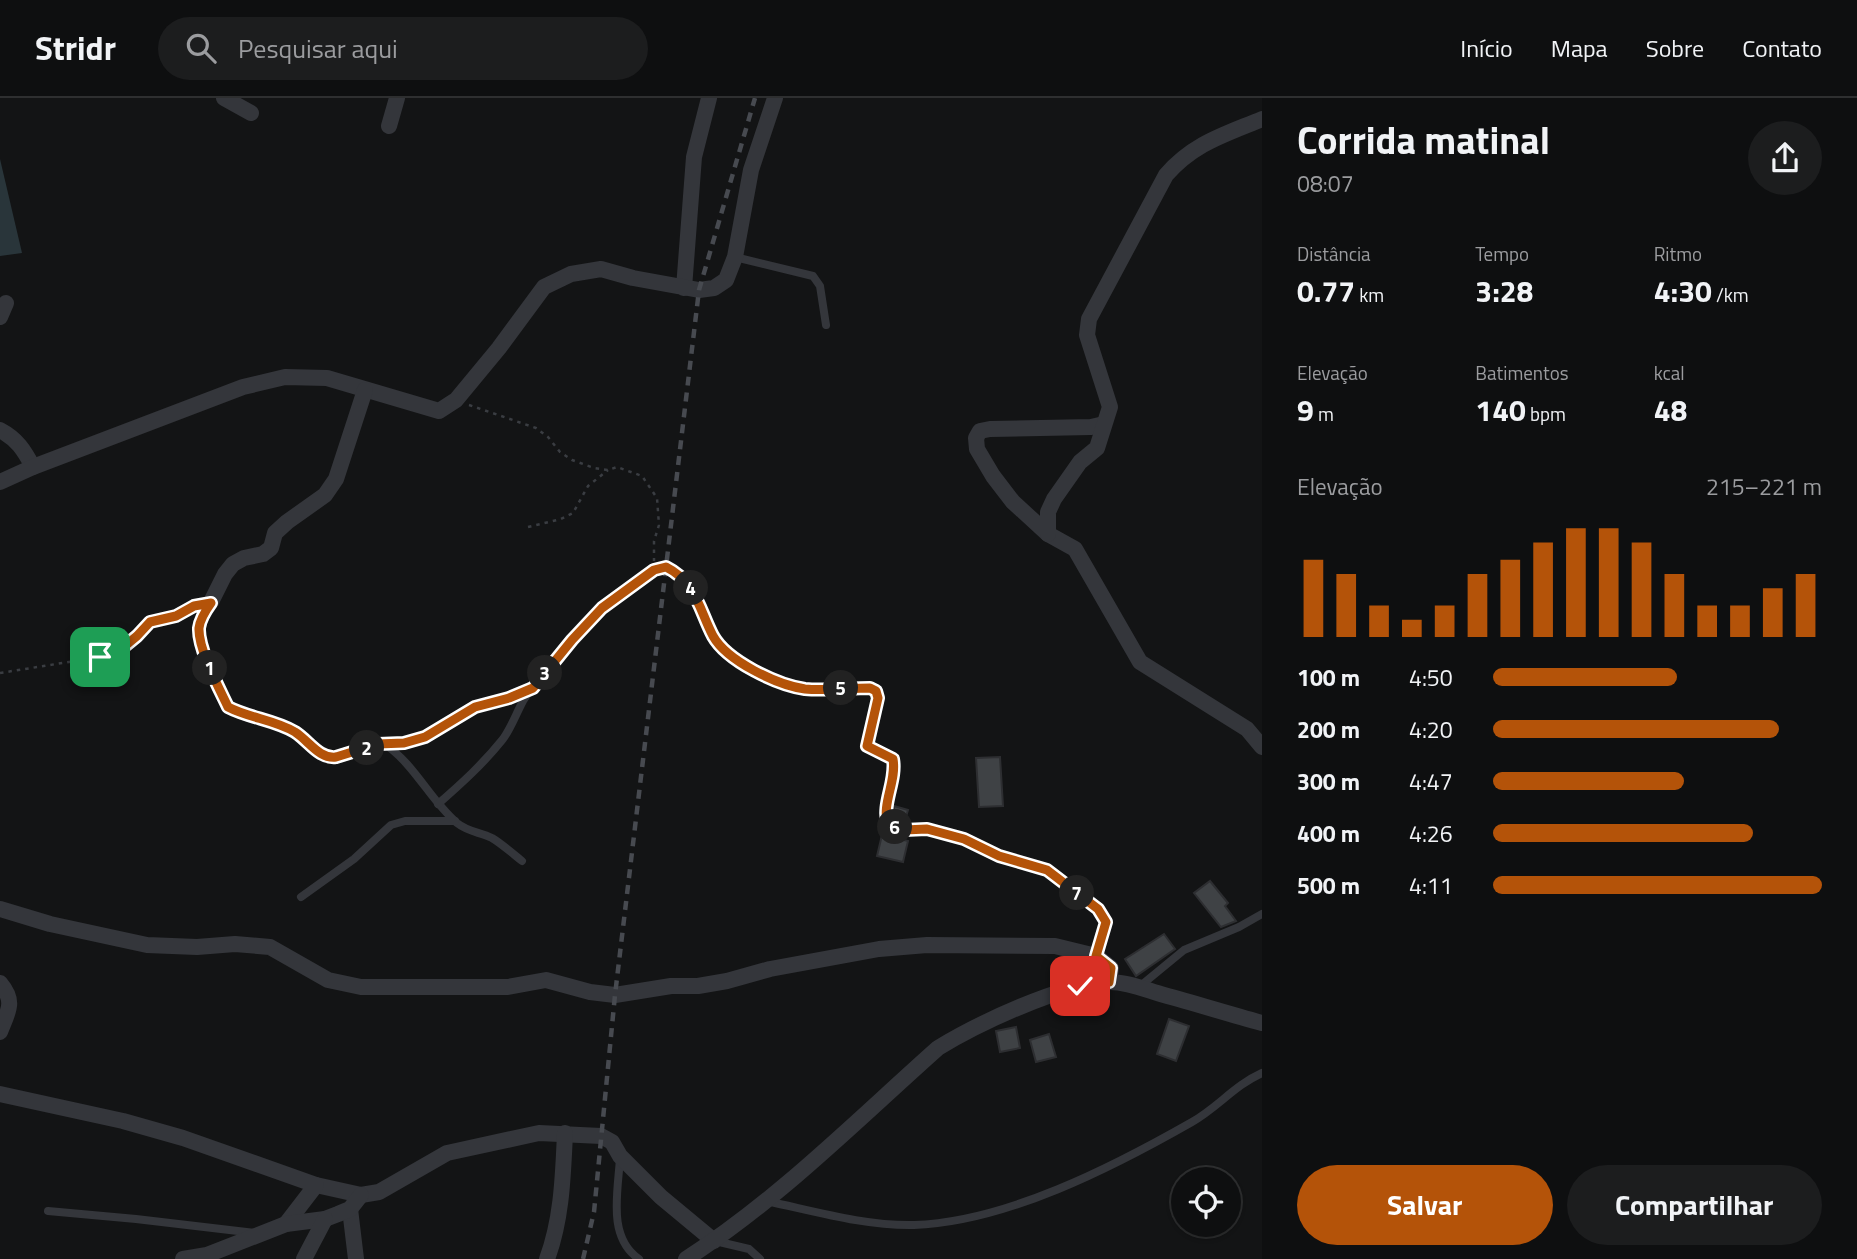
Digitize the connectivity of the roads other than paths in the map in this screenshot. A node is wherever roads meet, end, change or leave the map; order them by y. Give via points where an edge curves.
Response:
1 (224, 98) edge
2 (397, 98) edge
3 (709, 98) edge
4 (775, 98) edge
5 (251, 113) dead end
6 (1262, 119) edge
7 (390, 126) dead end
8 (736, 257) junction
9 (684, 288) junction
10 (826, 325) dead end
11 (365, 390) junction
12 (1104, 424) junction
13 (0, 430) edge
14 (33, 467) junction
15 (0, 482) edge
16 (1048, 534) junction
17 (211, 603) joint
18 (533, 688) junction
19 (383, 743) junction
20 (1262, 747) edge
21 (439, 804) junction
22 (455, 821) junction
23 (523, 860) dead end
24 (301, 897) dead end
25 (0, 909) edge
26 (1262, 914) edge
27 (1096, 956) junction
28 (1109, 982) junction
29 (0, 983) edge
30 (1139, 988) junction
31 (1262, 1023) edge
32 (0, 1032) edge
33 (1262, 1073) edge
34 (0, 1094) edge
35 (565, 1133) junction
36 (620, 1156) junction
37 (317, 1185) junction
38 (361, 1195) junction
39 (766, 1201) junction
40 (350, 1209) junction
41 (48, 1211) dead end
42 (325, 1219) junction
43 (286, 1224) junction
44 (262, 1234) junction
45 (715, 1241) junction
46 (183, 1259) edge
47 (304, 1259) edge
48 (356, 1259) edge
49 (547, 1259) edge
50 (639, 1259) edge
51 (686, 1259) edge
52 (760, 1259) edge

1 - 5 street
2 - 7 street
3 - 9 street via 694,157
4 - 8 street via 751,170
6 - 12 street via 1204,144 1174,166 1089,319 1087,335 1110,407
8 - 9 street via 726,280 714,288
8 - 10 lane via 813,276 820,286
9 - 11 street via 601,269 571,274 544,287 456,400 439,411
11 - 14 street via 327,378 285,377 243,387
11 - 17 street via 336,478 325,495 275,533 271,548 233,564
12 - 16 street via 1097,448 1080,462 1054,499 1048,512
12 - 16 street via 990,429 980,431 976,438 977,449 999,485
13 - 14 street via 20,444
14 - 15 street
16 - 20 street via 1075,549 1140,662 1247,729
17 - 19 lane via 199,626 200,635 228,707 290,729 329,758
18 - 19 lane via 475,707 425,737
18 - 21 lane via 478,770
18 - 27 lane via 602,608 654,570 666,567 680,573 695,593 715,638 749,668 805,689 876,691 867,746 893,759 893,783 884,815 888,825 964,839 999,856 1047,870 1098,909 1106,922
19 - 21 lane via 411,767
21 - 22 lane
22 - 23 lane
22 - 24 lane via 391,825
25 - 27 street via 147,945 270,947 328,980 361,987 508,987 546,980 615,995 698,986 879,949 927,945 1055,946
26 - 30 lane via 1184,950
27 - 28 street via 1111,968
28 - 30 street
28 - 39 street via 1045,998 938,1048
29 - 32 street via 10,1000
30 - 31 street
33 - 39 lane via 1195,1120 1135,1153 1062,1188 972,1218 914,1225 868,1223
34 - 37 street via 183,1138
35 - 36 street via 601,1136 612,1142
35 - 38 street via 540,1133 447,1153 379,1192
35 - 49 street via 562,1189
36 - 45 street
36 - 50 lane via 617,1222 621,1240
37 - 38 street
37 - 43 street
38 - 40 street
39 - 45 street
40 - 42 street
40 - 48 street
41 - 44 lane
42 - 43 street
42 - 47 street
43 - 44 street
44 - 46 street
45 - 51 street
45 - 52 lane via 749,1249

